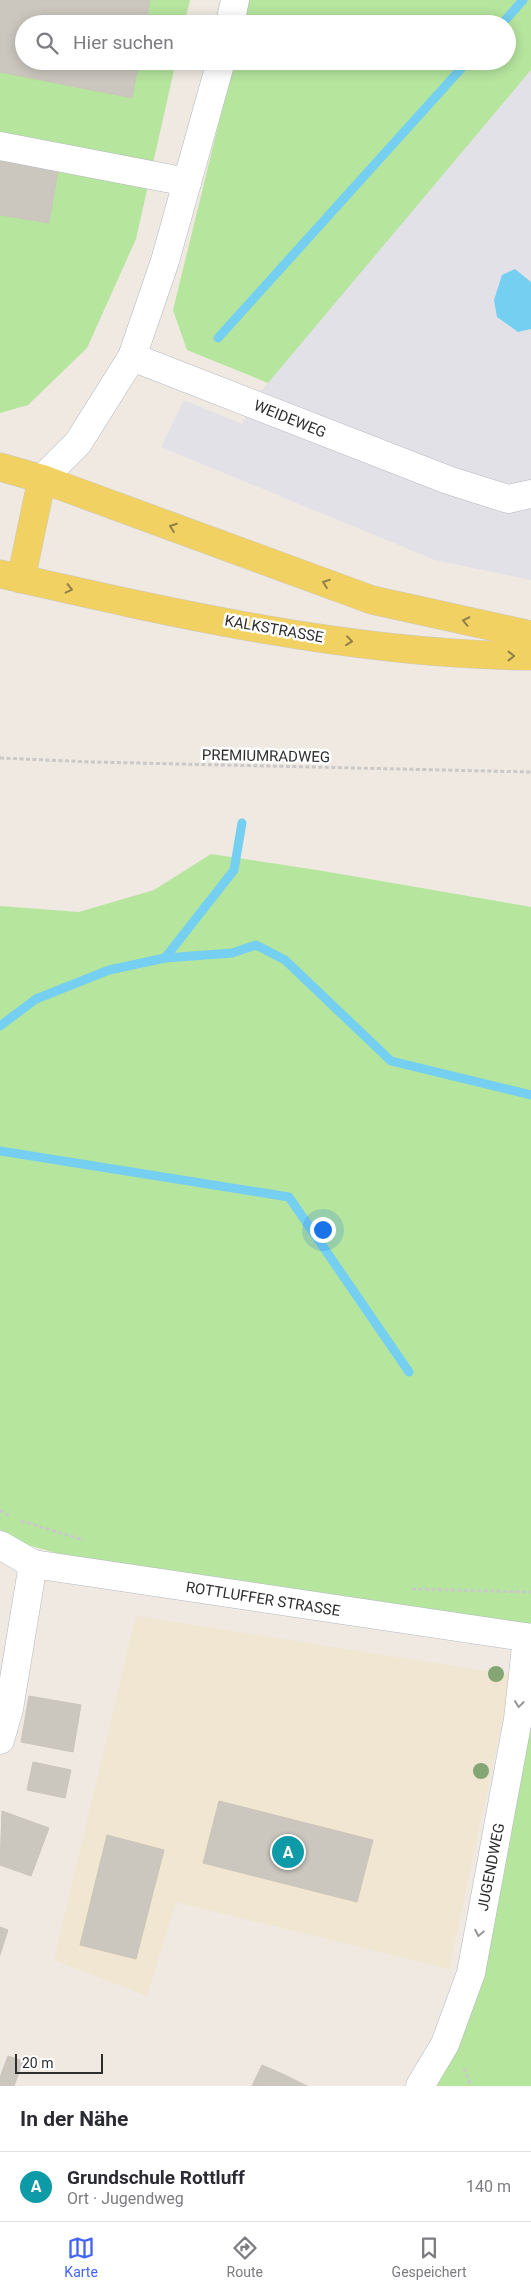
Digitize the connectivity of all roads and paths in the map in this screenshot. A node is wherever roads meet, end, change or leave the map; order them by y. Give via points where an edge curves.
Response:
1 (235, 0) edge
2 (232, 15) edge
3 (218, 70) edge
4 (0, 146) edge
5 (187, 182) junction
6 (132, 357) junction
7 (0, 467) edge
8 (42, 479) junction
9 (531, 494) edge
10 (11, 576) edge
11 (531, 635) edge
12 (531, 656) edge
13 (0, 758) edge
14 (531, 772) edge
15 (0, 1510) edge
16 (87, 1541) dead end
17 (0, 1545) edge
18 (33, 1564) junction
19 (408, 1589) dead end
20 (531, 1592) edge
21 (529, 1638) edge
22 (0, 1740) edge
23 (420, 2086) edge

1 - 2 street
3 - 5 street
4 - 5 street
5 - 6 street via 165,261
6 - 8 street via 78,443
6 - 9 street, WEIDEWEG via 448,480 508,499
7 - 8 main road
8 - 10 main road, KALKSTRASSE
11 -> 8 main road via 372,600
10 -> 12 main road, KALKSTRASSE via 152,608 316,637 472,656
13 - 14 path, PREMIUMRADWEG
15 - 16 path via 15,1520
17 - 18 street, ROTTLUFFER STRASSE
18 - 21 street, ROTTLUFFER STRASSE
18 - 22 street via 9,1709
19 - 20 path
21 -> 23 street, JUGENDWEG via 518,1719 470,1973 445,2044

